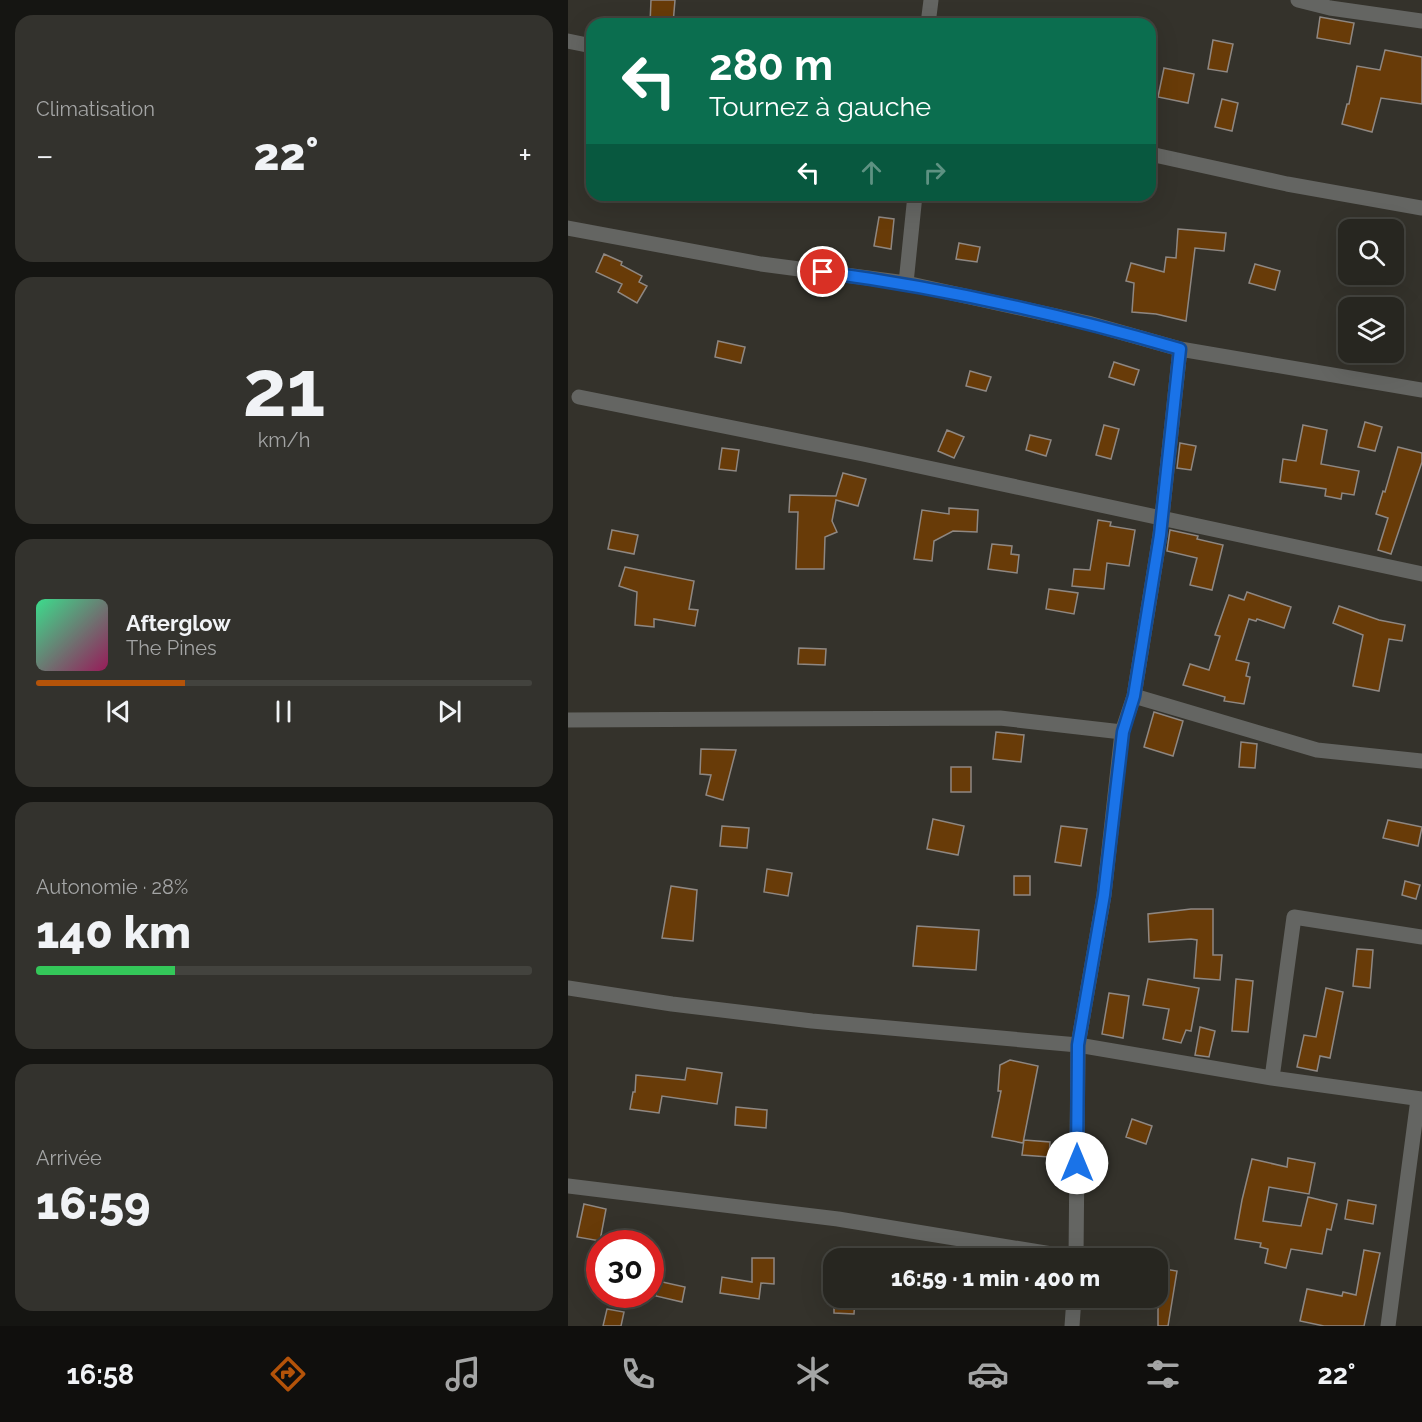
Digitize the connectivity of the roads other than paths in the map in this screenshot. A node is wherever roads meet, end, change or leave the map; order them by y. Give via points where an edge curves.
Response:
1 (931, 0) edge
2 (1298, 0) edge
3 (929, 18) edge
4 (1422, 21) edge
5 (568, 41) edge
6 (586, 45) edge
7 (1156, 155) edge
8 (914, 201) edge
9 (1422, 208) edge
10 (568, 228) edge
11 (906, 283) junction
12 (1180, 349) junction
13 (1422, 390) edge
14 (579, 397) dead end
15 (1163, 517) junction
16 (1422, 574) edge
17 (1134, 696) junction
18 (568, 720) edge
19 (1123, 732) junction
20 (1422, 761) edge
21 (1422, 937) edge
22 (568, 988) edge
23 (1078, 1045) junction
24 (1272, 1078) junction
25 (1420, 1099) edge
26 (568, 1186) edge
27 (1015, 1248) edge
28 (1076, 1248) edge
29 (1073, 1308) edge
30 (1072, 1326) edge
31 (1388, 1326) edge

1 - 3 street
2 - 4 street
5 - 6 street
7 - 9 street
8 - 11 street
10 - 11 street via 761,264
11 - 12 street via 1088,323
12 - 13 street
12 - 15 street
14 - 15 street
15 - 16 street
15 - 17 street
17 - 19 street
17 - 20 street via 1317,750
18 - 19 street via 1000,718
19 - 23 street via 1104,895
21 - 24 street via 1294,917
22 - 23 street via 812,1021
23 - 24 street
23 - 28 street
24 - 25 street
25 - 31 street
26 - 27 street via 838,1219
29 - 30 street

